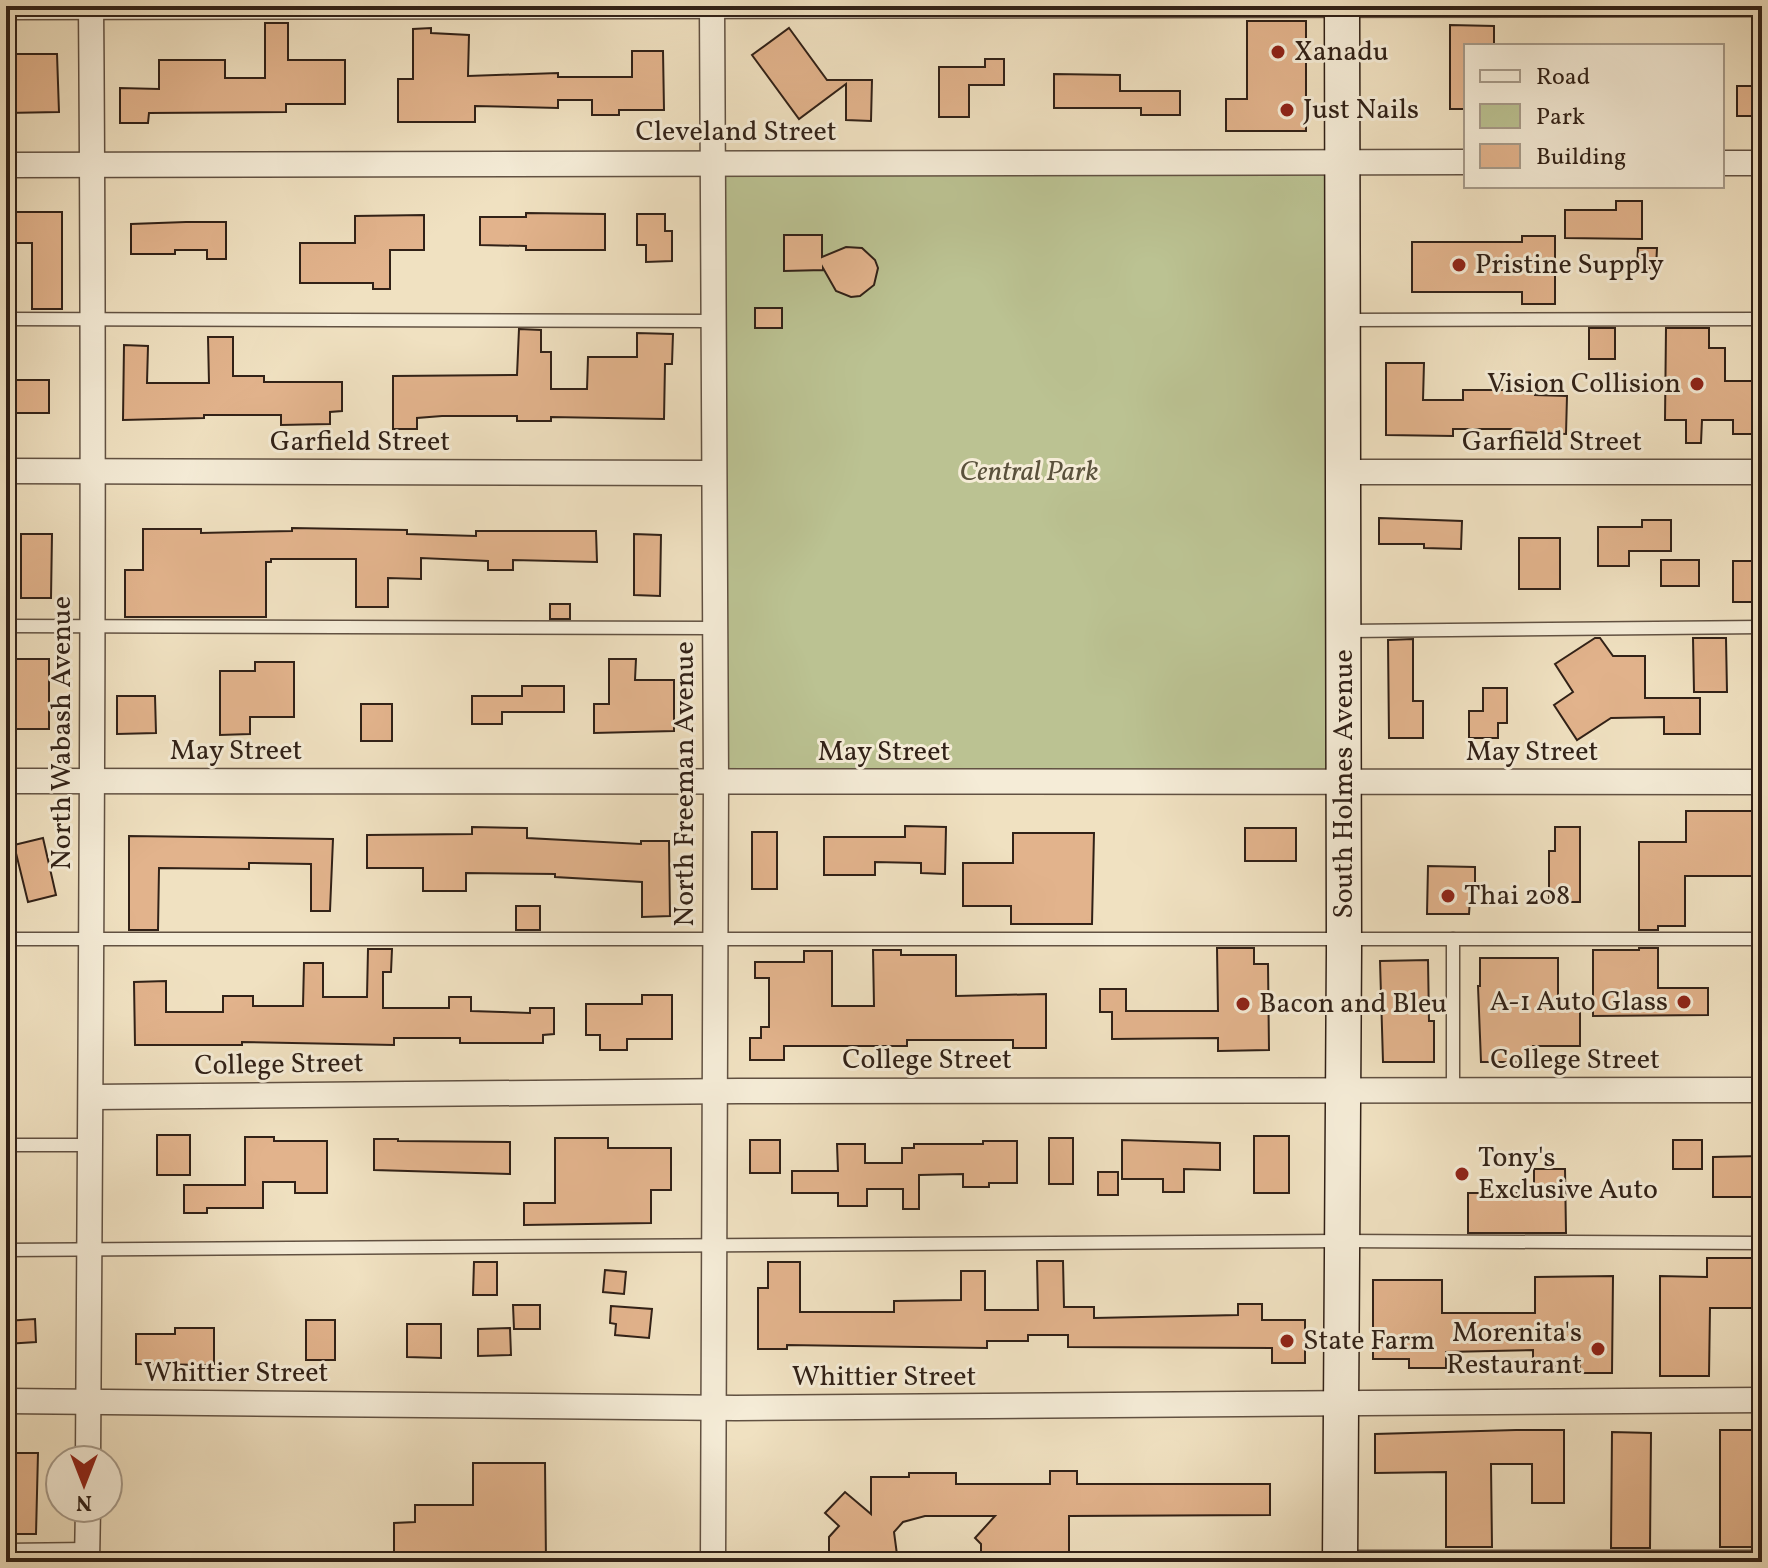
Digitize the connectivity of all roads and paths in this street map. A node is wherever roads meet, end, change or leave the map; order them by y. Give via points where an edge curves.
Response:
1 (712, 8) edge
2 (91, 9) edge
3 (1342, 9) edge
4 (1762, 10) edge
5 (6, 13) edge
6 (714, 162) junction
7 (1341, 162) junction
8 (1464, 162) edge
9 (1724, 163) edge
10 (1762, 163) edge
11 (6, 165) edge
12 (94, 165) junction
13 (6, 319) edge
14 (94, 319) junction
15 (1762, 319) edge
16 (1342, 320) junction
17 (714, 321) junction
18 (6, 471) edge
19 (94, 471) junction
20 (1342, 472) junction
21 (1762, 472) edge
22 (713, 473) junction
23 (91, 625) junction
24 (6, 626) edge
25 (1762, 627) edge
26 (714, 628) junction
27 (1344, 631) junction
28 (6, 781) edge
29 (93, 781) junction
30 (716, 782) junction
31 (1344, 782) junction
32 (1762, 782) edge
33 (6, 939) edge
34 (92, 939) junction
35 (1344, 939) junction
36 (1453, 939) junction
37 (1762, 939) edge
38 (715, 940) junction
39 (1343, 1090) junction
40 (1453, 1090) junction
41 (1762, 1090) edge
42 (714, 1091) junction
43 (92, 1097) junction
44 (6, 1145) edge
45 (91, 1145) junction
46 (1340, 1241) junction
47 (1762, 1243) edge
48 (713, 1246) junction
49 (90, 1249) junction
50 (6, 1250) edge
51 (1762, 1400) edge
52 (6, 1401) edge
53 (89, 1402) junction
54 (1342, 1404) junction
55 (712, 1408) junction
56 (88, 1444) edge
57 (88, 1524) edge
58 (6, 1550) edge
59 (88, 1556) edge
60 (1762, 1557) edge
61 (1340, 1559) edge
62 (713, 1562) edge

1 - 2 lane
1 - 3 lane
1 - 6 street, North Freeman Avenue
2 - 5 lane
2 - 12 street, North Wabash Avenue
3 - 4 lane
3 - 7 main road, South Holmes Avenue
6 - 7 street, Cleveland Street
6 - 12 street, Cleveland Street
6 - 17 street, North Freeman Avenue
7 - 8 street, Cleveland Street
7 - 16 main road, South Holmes Avenue
9 - 10 street
11 - 12 street, Cleveland Street
12 - 14 street, North Wabash Avenue
13 - 14 lane
14 - 17 lane
14 - 19 street, North Wabash Avenue
15 - 16 lane
16 - 20 main road, South Holmes Avenue
17 - 22 street, North Freeman Avenue
18 - 19 street, Garfield Street
19 - 22 street, Garfield Street
19 - 23 street, North Wabash Avenue
20 - 21 street, Garfield Street
20 - 27 main road, South Holmes Avenue
22 - 26 street, North Freeman Avenue
23 - 24 lane
23 - 26 lane
23 - 29 street, North Wabash Avenue
25 - 27 lane
26 - 30 street, North Freeman Avenue
27 - 31 main road, South Holmes Avenue
28 - 29 street, May Street
29 - 30 street, May Street
29 - 34 street, North Wabash Avenue
30 - 31 street, May Street
30 - 38 street, North Freeman Avenue
31 - 32 street, May Street
31 - 35 main road, South Holmes Avenue
33 - 34 lane
34 - 38 lane
34 - 43 street, North Wabash Avenue
35 - 36 lane
35 - 38 lane
35 - 39 main road, South Holmes Avenue
36 - 37 lane
36 - 40 lane
38 - 42 street, North Freeman Avenue
39 - 40 street, College Street
39 - 42 street, College Street
39 - 46 main road, South Holmes Avenue
40 - 41 street, College Street
42 - 43 street, College Street
42 - 48 street, North Freeman Avenue
43 - 45 street, North Wabash Avenue
44 - 45 lane
45 - 49 street, North Wabash Avenue
46 - 47 lane
46 - 48 lane
46 - 54 main road, South Holmes Avenue
48 - 49 lane
48 - 55 street, North Freeman Avenue
49 - 50 lane
49 - 53 street, North Wabash Avenue
51 - 54 street, Whittier Street
52 - 53 street, Whittier Street
53 - 55 street, Whittier Street
53 - 56 street, North Wabash Avenue
54 - 55 street, Whittier Street
54 - 61 main road, South Holmes Avenue
55 - 62 street, North Freeman Avenue
57 - 59 street
58 - 59 lane
60 - 61 lane

